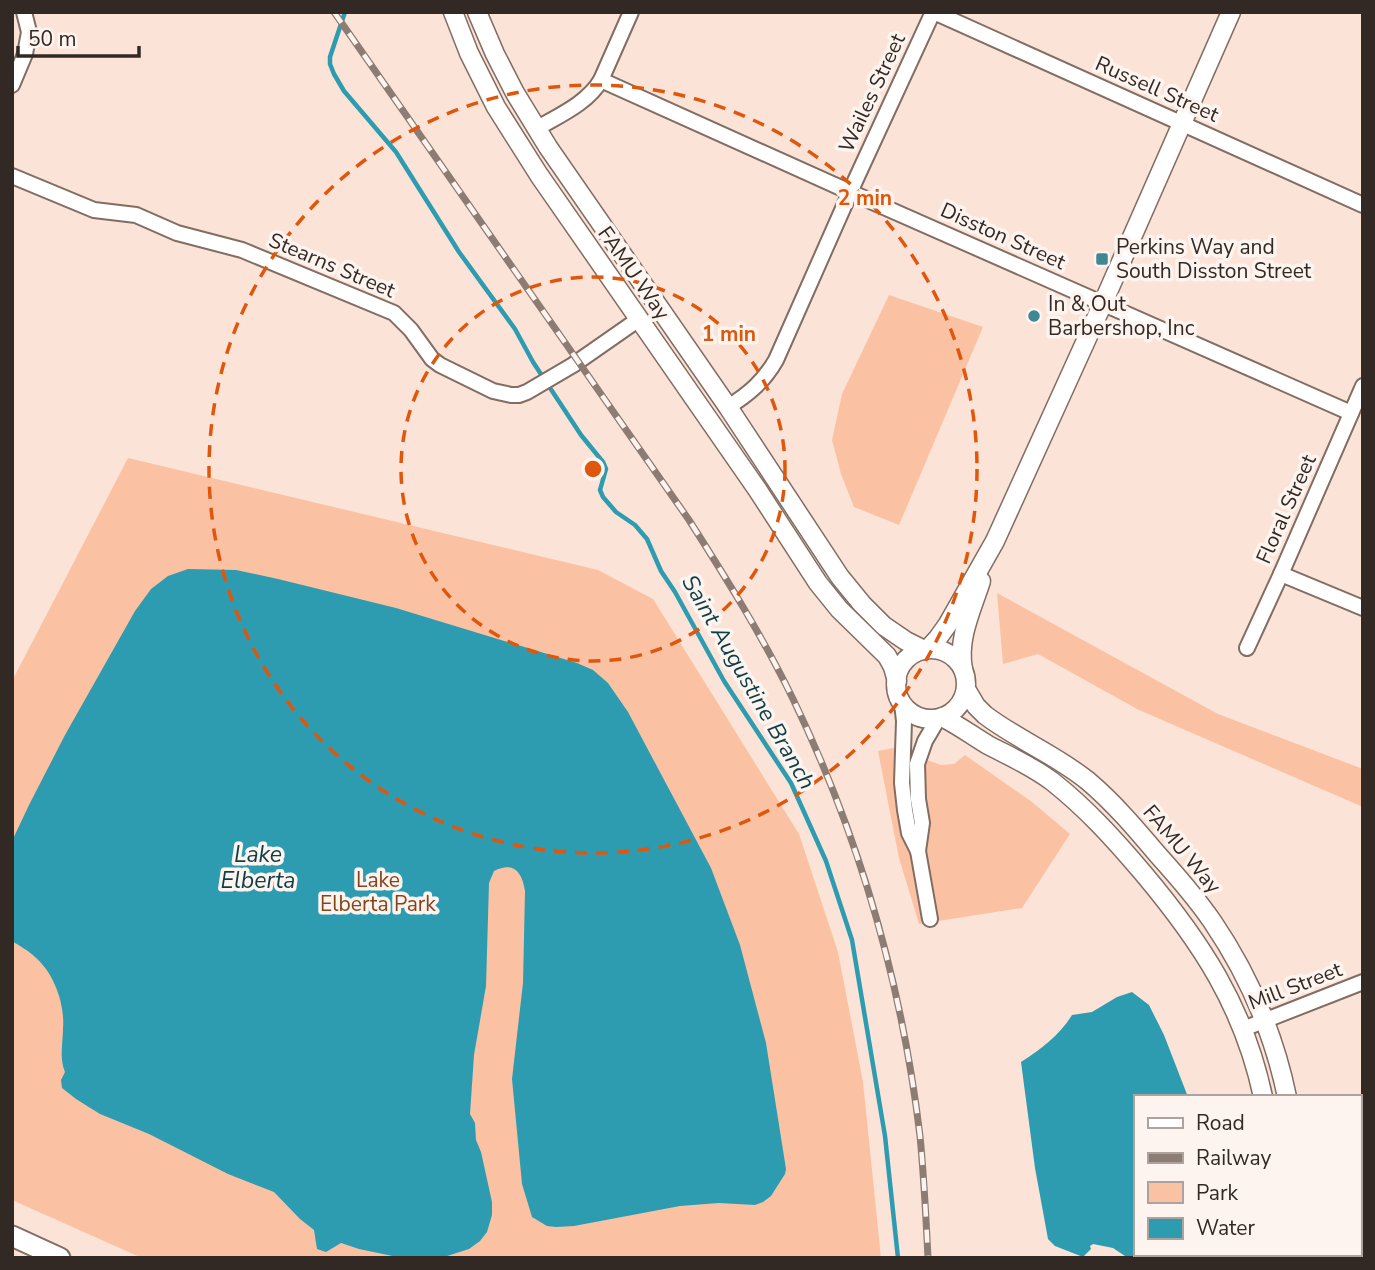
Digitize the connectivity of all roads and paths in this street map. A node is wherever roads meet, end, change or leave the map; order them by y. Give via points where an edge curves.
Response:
1 (24, 12) edge
2 (453, 12) edge
3 (477, 12) edge
4 (631, 12) edge
5 (934, 12) edge
6 (1231, 12) edge
7 (601, 80) junction
8 (12, 85) edge
9 (1183, 123) junction
10 (536, 129) junction
11 (12, 176) edge
12 (850, 192) junction
13 (1363, 205) edge
14 (1103, 303) junction
15 (639, 319) junction
16 (1363, 386) edge
17 (728, 407) junction
18 (1351, 413) junction
19 (995, 541) junction
20 (1281, 574) junction
21 (1363, 608) edge
22 (1247, 648) dead end
23 (926, 650) junction
24 (963, 669) junction
25 (897, 681) junction
26 (966, 689) junction
27 (902, 703) junction
28 (940, 718) junction
29 (918, 851) junction
30 (930, 919) dead end
31 (1363, 982) edge
32 (1264, 1021) junction
33 (1243, 1029) junction
34 (1262, 1095) edge
35 (1287, 1095) edge
36 (12, 1236) edge
37 (60, 1258) edge

1 - 8 street via 29,32
2 - 15 street, FAMU Way via 506,124
3 - 10 street, FAMU Way
4 - 7 street
5 - 9 street, Russell Street
5 - 12 street, Wailes Street
6 - 9 street
7 - 10 street via 591,93
7 - 12 street, Disston Street
9 - 13 street, Russell Street
9 - 14 street
10 - 17 street, FAMU Way
11 - 15 street, Stearns Street via 94,210 136,215 177,233 242,250 394,313 432,359 503,394 531,390
12 - 14 street, Disston Street
12 - 17 street, Wailes Street via 766,376
14 - 18 street, Disston Street
14 - 19 street
15 - 25 street, FAMU Way via 818,583 887,656
16 - 18 street, Floral Street
17 - 23 street, FAMU Way via 854,595 889,630
18 - 20 street, Floral Street
19 - 23 street via 948,624
19 - 24 street via 963,638
20 - 21 street
20 - 22 street, Floral Street
23 - 24 street, FAMU Way via 948,653
23 - 25 street via 903,663
24 - 26 street, FAMU Way
25 - 27 street, FAMU Way
26 - 28 street via 956,709
26 - 32 street, FAMU Way via 985,715 1076,772 1130,822 1211,920
27 - 28 street via 918,716
27 - 29 street via 902,783 909,833
28 - 29 street via 917,764 922,823
28 - 33 street via 1031,767 1097,820 1198,943
29 - 30 street
31 - 32 street, Mill Street
32 - 33 street, Mill Street
32 - 35 street, FAMU Way
33 - 34 street
36 - 37 main road

